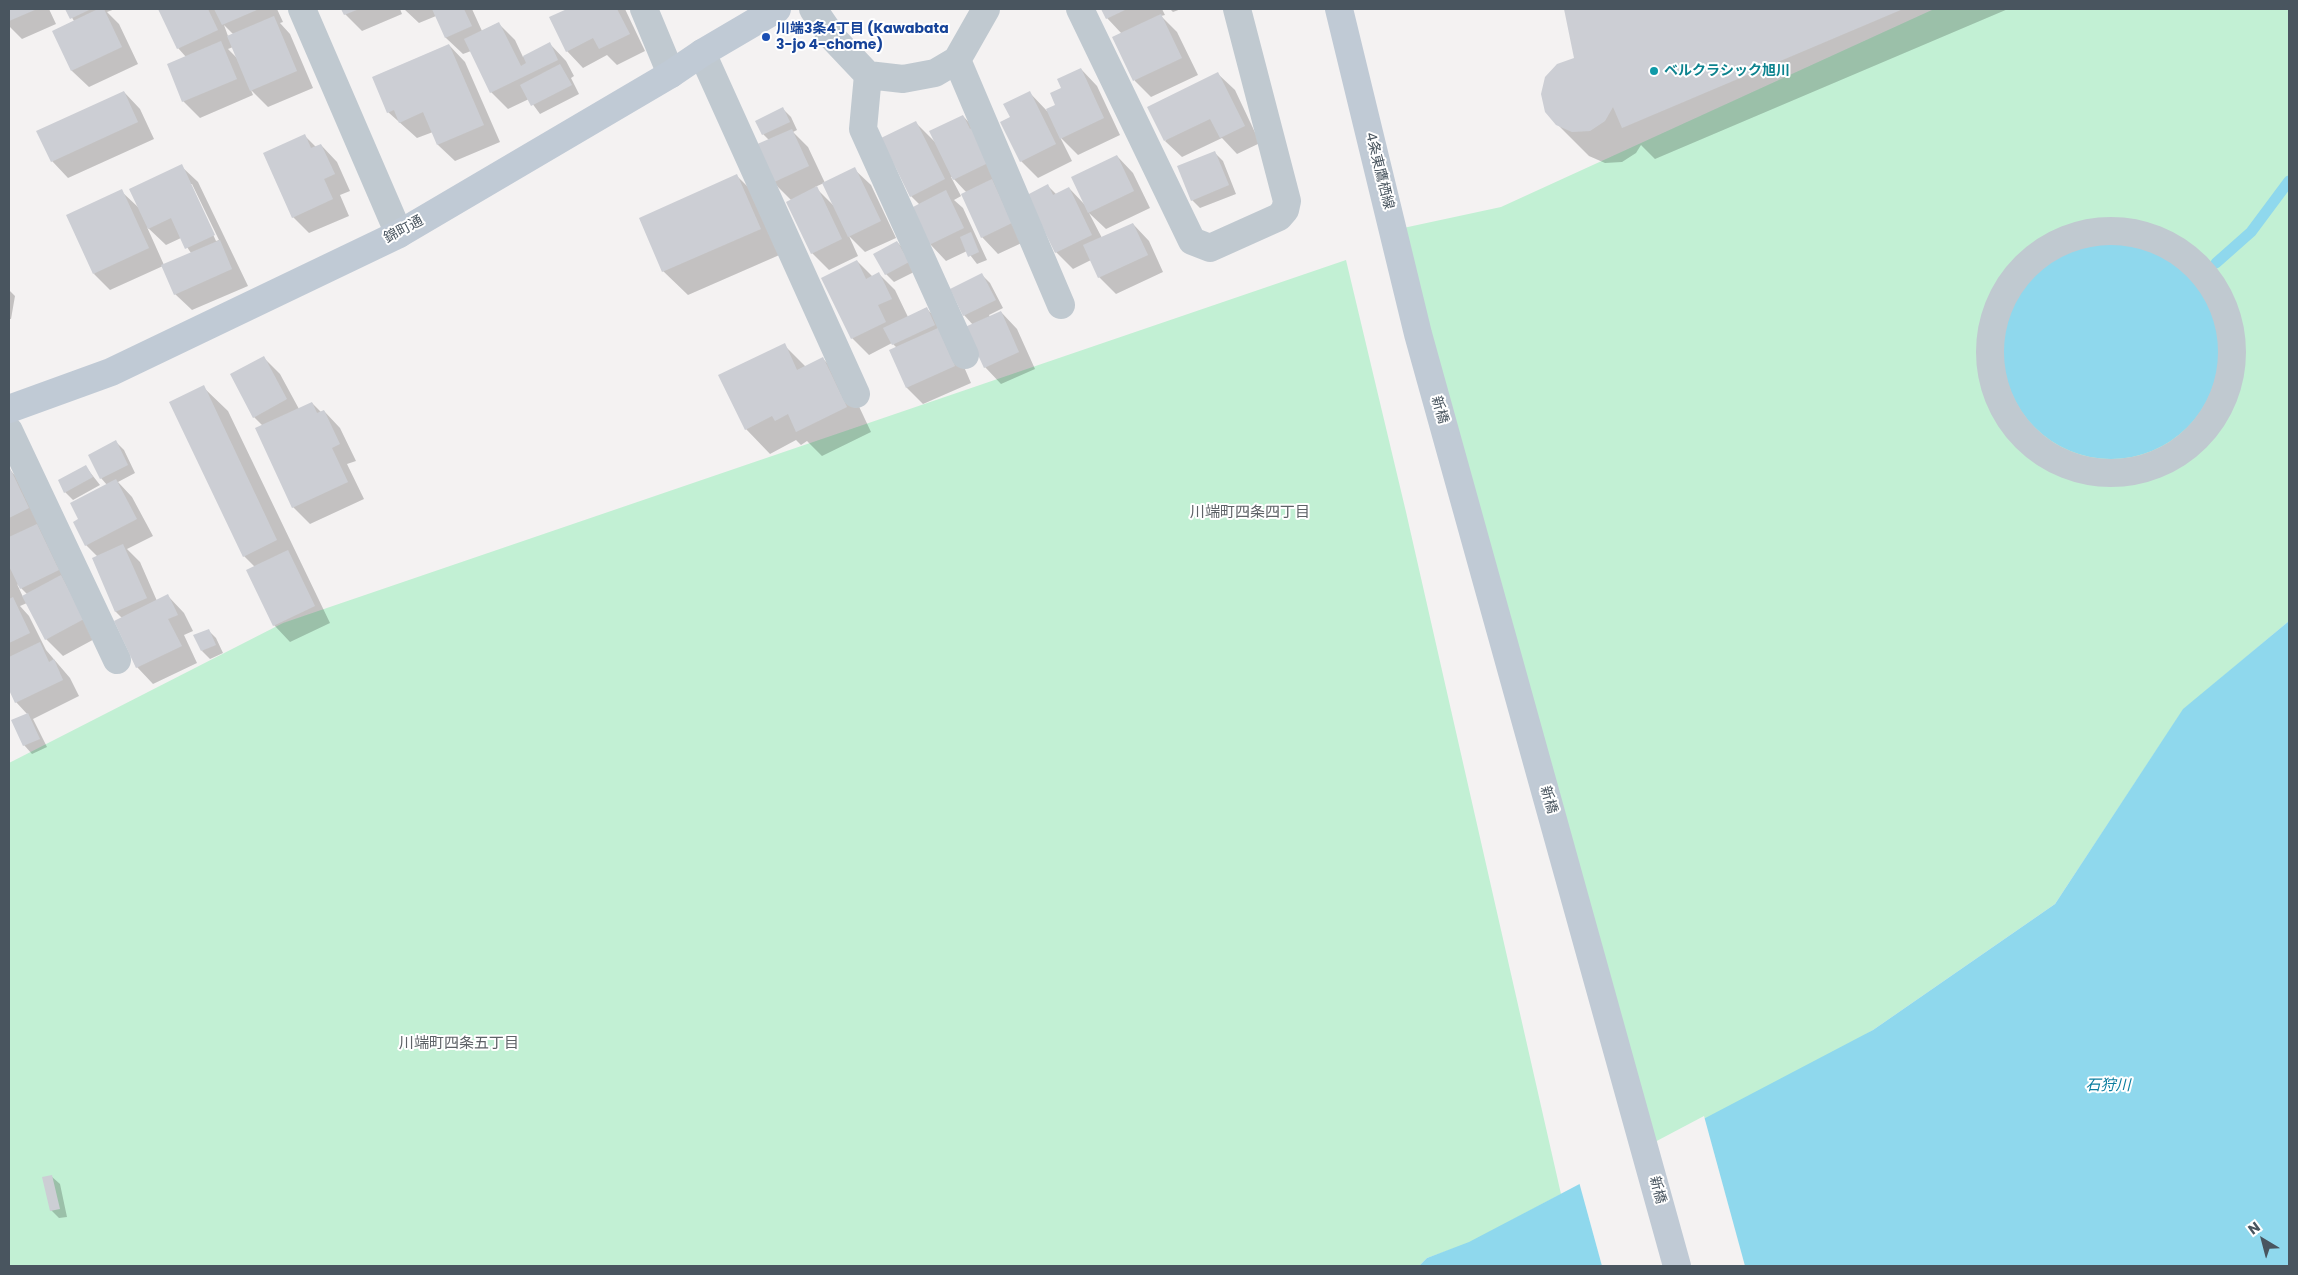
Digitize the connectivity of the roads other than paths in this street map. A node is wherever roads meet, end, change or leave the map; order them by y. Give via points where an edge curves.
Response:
1 (302, 9) edge
2 (644, 9) edge
3 (777, 9) edge
4 (813, 9) edge
5 (986, 9) edge
6 (1080, 9) edge
7 (1237, 9) edge
8 (1339, 9) edge
9 (702, 52) junction
10 (957, 60) junction
11 (671, 74) junction
12 (868, 75) junction
13 (399, 234) junction
14 (1061, 304) dead end
15 (1418, 334) joint
16 (965, 355) dead end
17 (856, 394) dead end
18 (9, 409) edge
19 (9, 430) edge
20 (2093, 471) joint
21 (117, 660) dead end
22 (1677, 1266) edge

1 - 13 street
2 - 11 street
3 - 9 street, 錦町通
4 - 12 street via 833,38
5 - 10 street
6 - 7 street via 1192,241 1210,248 1279,217 1287,201
8 - 15 street, 4条東鷹栖線
9 - 11 street, 錦町通
9 - 17 street
10 - 12 street via 935,73 903,79
10 - 14 street
11 - 13 street, 錦町通
12 - 16 street via 863,129
13 - 18 street, 錦町通 via 112,372
15 - 22 street, 新橋
19 - 21 street
20 - 20 street via 2138,470 2176,453 2207,424 2222,397 2230,372 2232,350 2222,298 2193,263 2168,244 2138,233 2106,230 2075,236 2031,261 2006,290 1998,307 1991,338 1992,373 2001,405 2009,418 2023,436 2053,458

